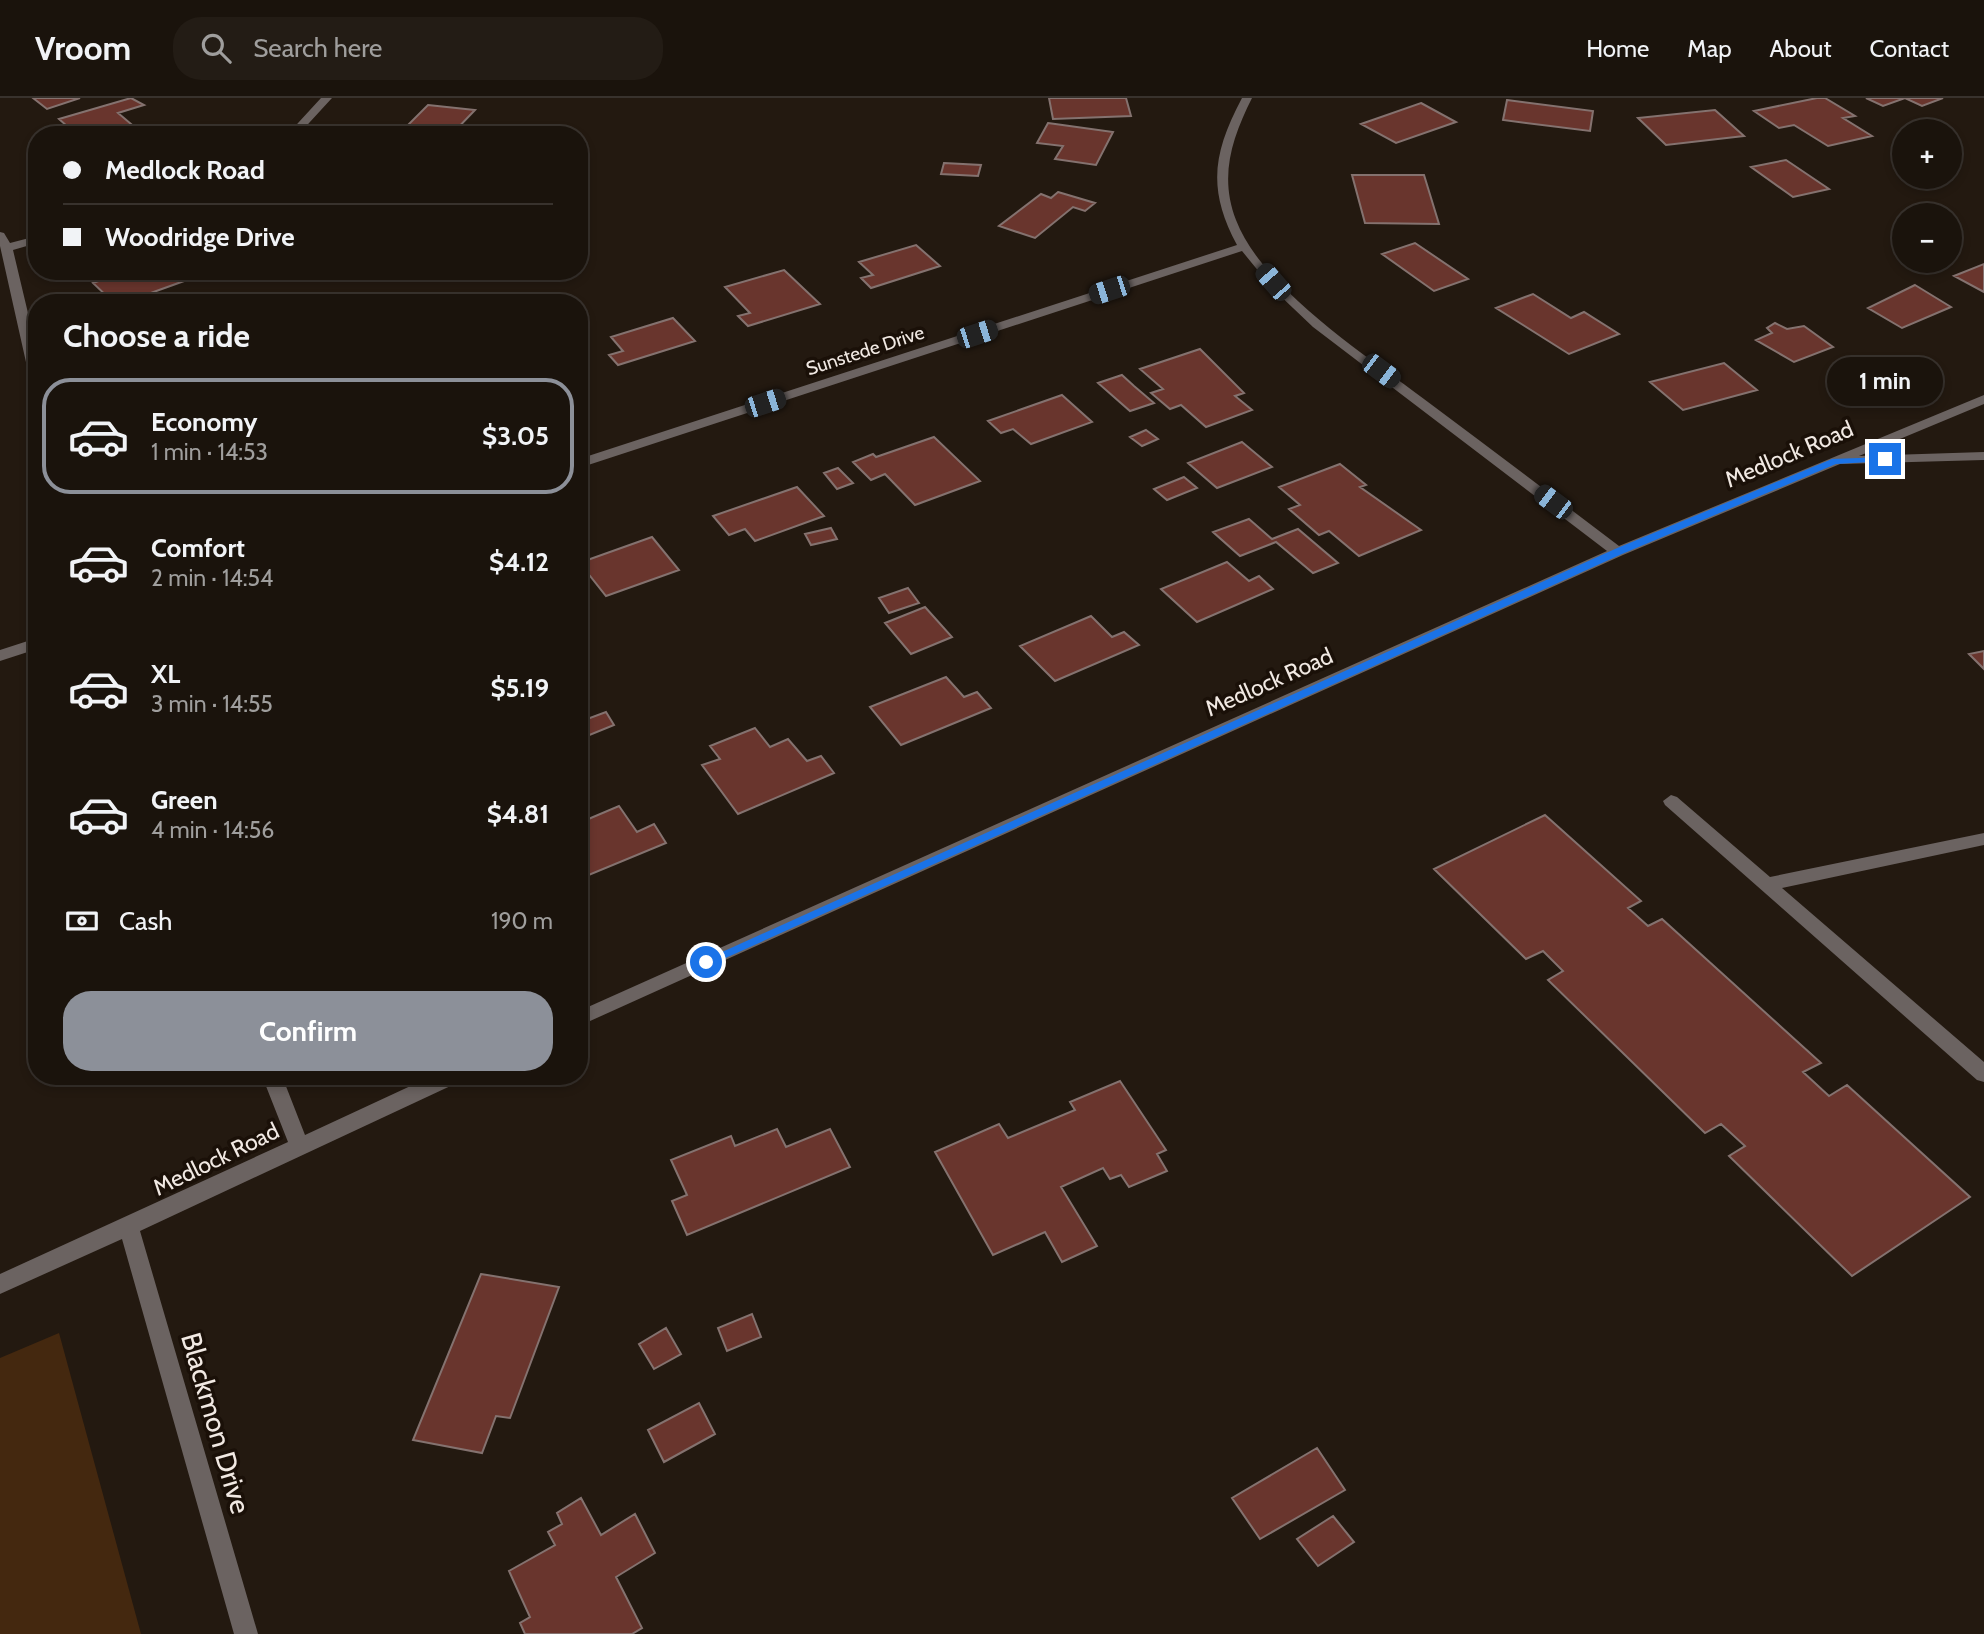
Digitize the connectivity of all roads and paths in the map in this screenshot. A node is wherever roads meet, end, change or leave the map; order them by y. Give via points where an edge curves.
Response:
1 (327, 98) edge
2 (1247, 98) edge
3 (301, 126) edge
4 (0, 236) edge
5 (28, 242) edge
6 (1242, 247) junction
7 (7, 248) junction
8 (28, 340) edge
9 (1984, 398) edge
10 (1984, 456) edge
11 (588, 461) edge
12 (1835, 461) junction
13 (1618, 552) junction
14 (28, 646) edge
15 (0, 656) edge
16 (1671, 801) dead end
17 (1984, 839) edge
18 (1767, 884) junction
19 (588, 1015) edge
20 (1984, 1074) edge
21 (276, 1085) edge
22 (432, 1085) edge
23 (299, 1145) junction
24 (129, 1228) junction
25 (0, 1284) edge
26 (246, 1634) edge

1 - 3 street
2 - 6 street via 1227,143 1222,180 1227,215
4 - 7 street
5 - 7 street
6 - 11 street, Sunstede Drive
6 - 13 street via 1317,324
7 - 8 street
9 - 12 street, Medlock Road
10 - 12 street
12 - 13 street, Medlock Road
13 - 19 street, Medlock Road
14 - 15 street
16 - 18 street
17 - 18 street
18 - 20 street
21 - 23 street
22 - 23 street, Medlock Road
23 - 24 street, Medlock Road
24 - 25 street, Medlock Road
24 - 26 street, Blackmon Drive

